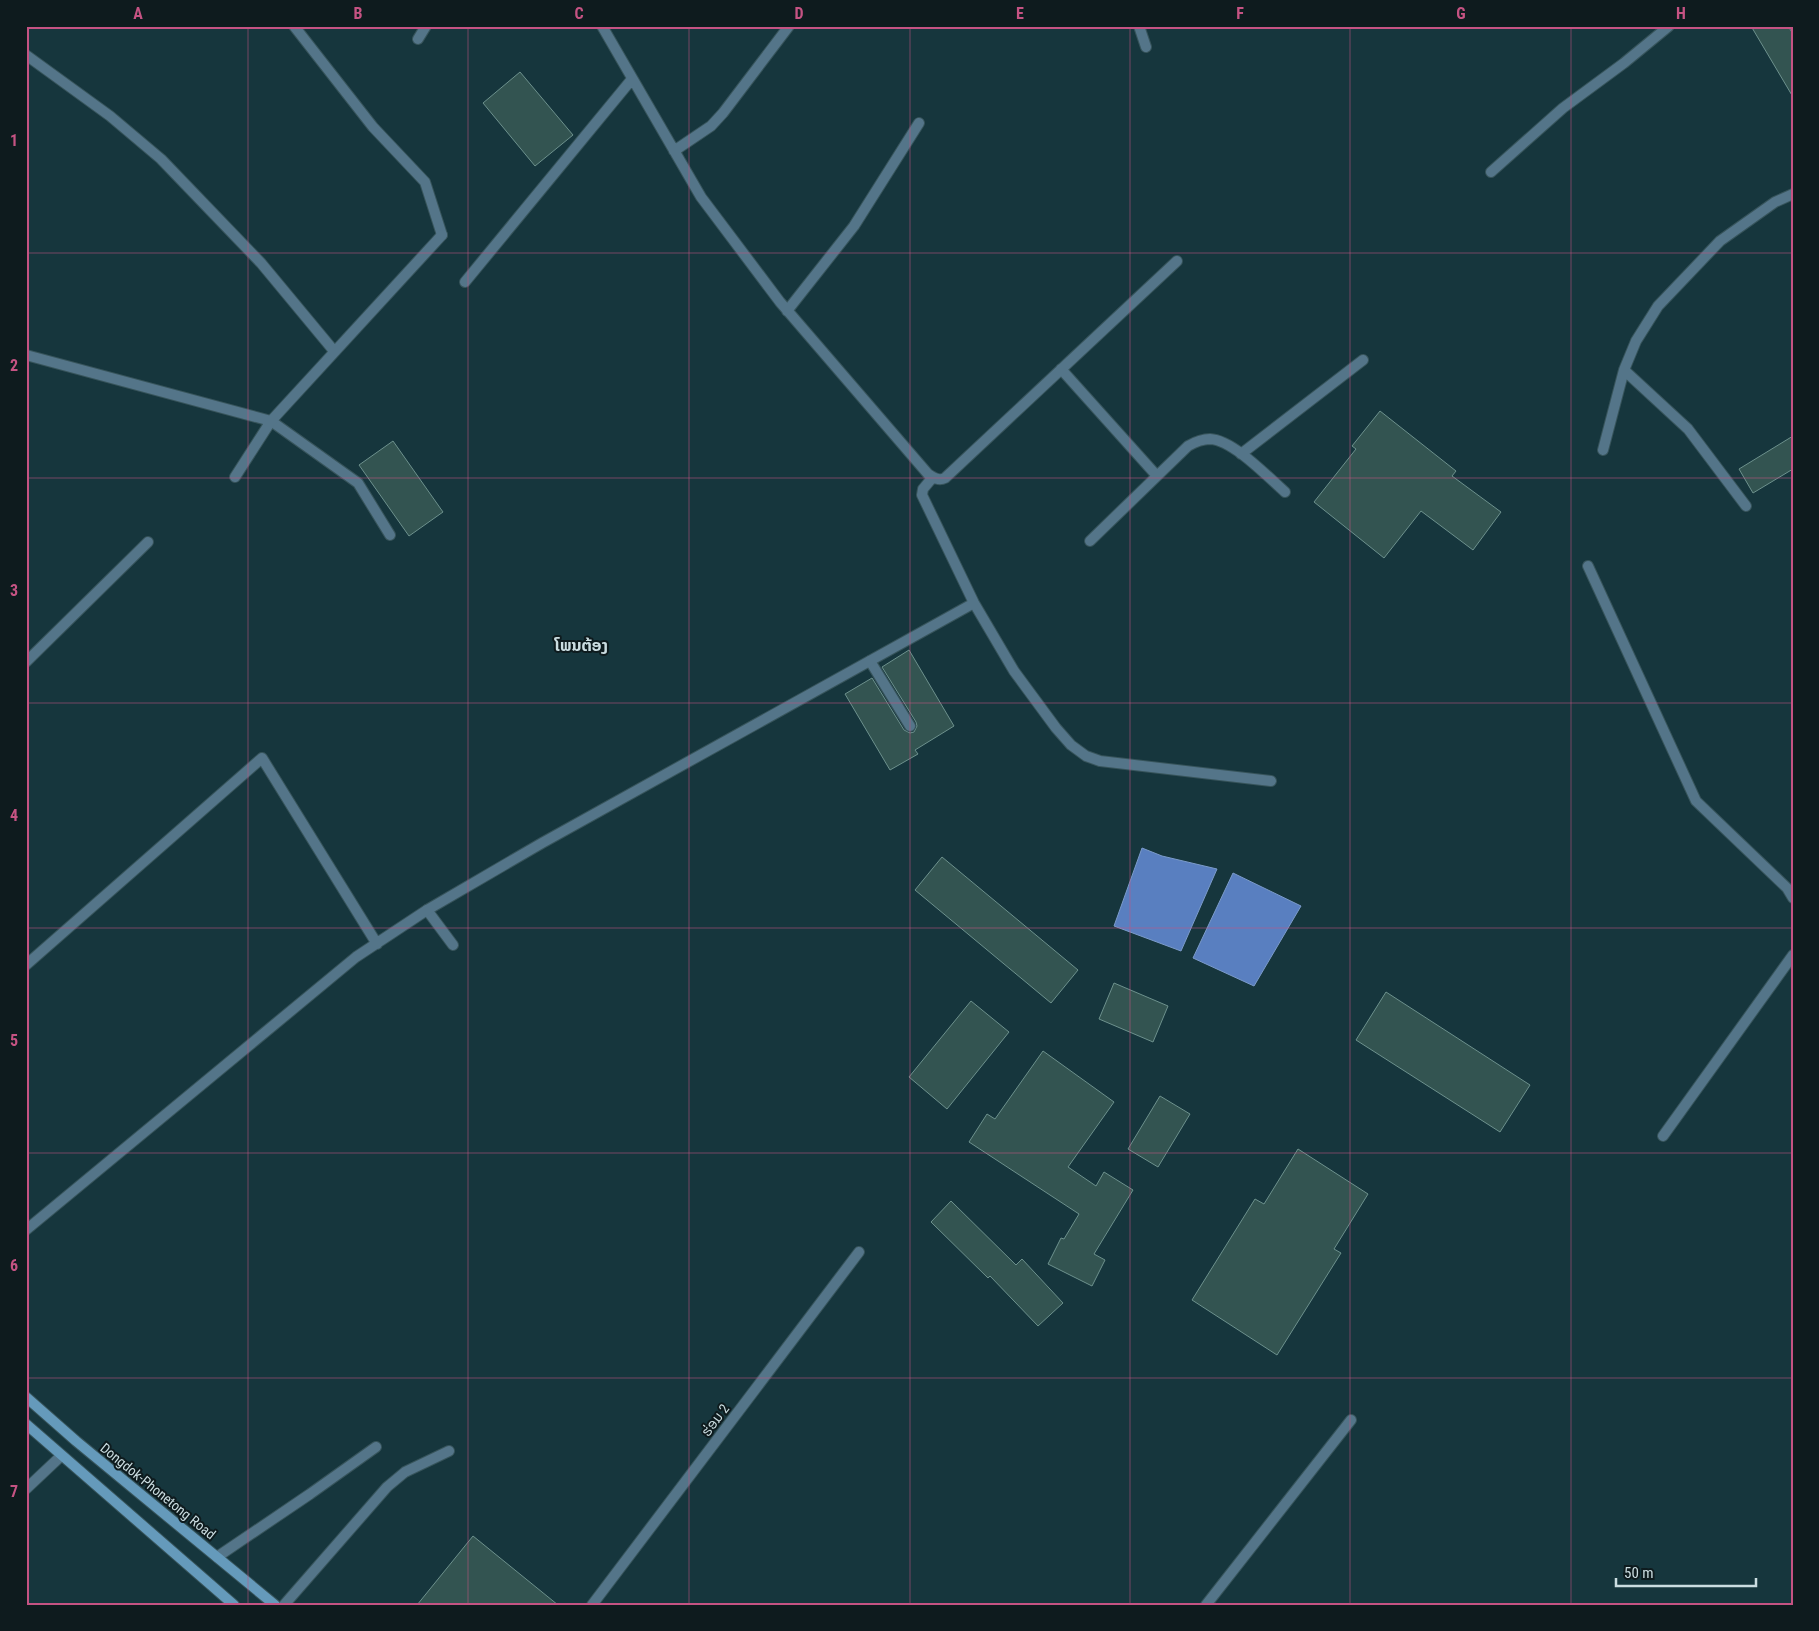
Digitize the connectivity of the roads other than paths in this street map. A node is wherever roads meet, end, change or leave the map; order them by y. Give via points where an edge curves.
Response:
1 (294, 26) edge
2 (426, 26) edge
3 (602, 26) edge
4 (789, 26) edge
5 (1139, 26) edge
6 (1670, 26) edge
7 (418, 39) dead end
8 (1146, 47) dead end
9 (26, 55) edge
10 (632, 79) junction
11 (919, 123) dead end
12 (674, 151) junction
13 (1491, 172) dead end
14 (1793, 194) edge
15 (1177, 261) dead end
16 (465, 282) dead end
17 (787, 311) junction
18 (334, 351) junction
19 (26, 355) edge
20 (1363, 360) dead end
21 (1061, 369) junction
22 (1624, 370) junction
23 (271, 421) junction
24 (1603, 450) dead end
25 (1241, 454) junction
26 (1157, 476) junction
27 (235, 477) dead end
28 (933, 477) junction
29 (1285, 492) dead end
30 (1746, 506) dead end
31 (390, 535) dead end
32 (1090, 540) dead end
33 (148, 542) dead end
34 (1588, 566) dead end
35 (974, 603) junction
36 (870, 661) junction
37 (26, 662) edge
38 (910, 726) dead end
39 (1271, 781) dead end
40 (1793, 898) edge
41 (427, 910) junction
42 (377, 944) junction
43 (453, 945) dead end
44 (1793, 955) edge
45 (26, 965) edge
46 (1663, 1136) dead end
47 (26, 1230) edge
48 (859, 1252) dead end
49 (26, 1396) edge
50 (1351, 1420) dead end
51 (26, 1424) edge
52 (376, 1446) dead end
53 (449, 1451) dead end
54 (61, 1456) junction
55 (26, 1489) edge
56 (217, 1557) junction
57 (234, 1605) edge
58 (275, 1605) edge
59 (284, 1605) edge
60 (592, 1605) edge
61 (1206, 1605) edge

1 - 18 street via 373,127 425,182 442,235
2 - 7 street
3 - 10 street
4 - 12 street via 717,120
5 - 8 street
6 - 13 street via 1563,108
9 - 18 street via 110,116 161,159 261,263
10 - 12 street
10 - 16 street
11 - 17 street via 854,226
12 - 17 street via 701,197
14 - 22 street via 1720,241 1658,306 1636,341
15 - 21 street
17 - 28 street
18 - 23 street
19 - 23 street
20 - 25 street
21 - 26 street
21 - 28 street via 945,478
22 - 24 street
22 - 30 street via 1688,429
23 - 27 street
23 - 31 street via 358,483
25 - 26 street via 1229,444 1199,440 1188,446
25 - 29 street
26 - 32 street
28 - 35 street via 922,494
33 - 37 street
34 - 40 street via 1696,801 1787,888
35 - 36 street
35 - 39 street via 1014,671 1040,707 1066,740 1086,756 1117,764
36 - 38 street
36 - 41 street
41 - 42 street
41 - 43 street
42 - 45 street via 262,758
42 - 47 street via 348,963
44 - 46 street
48 - 60 street, ຮ່ອມ 2
49 - 56 main road, Dongdok-Phonetong Road
50 - 61 street
51 - 54 main road
52 - 56 street
53 - 59 street via 405,1472 387,1487
54 - 55 street
54 - 57 main road
56 - 58 main road, Dongdok-Phonetong Road

